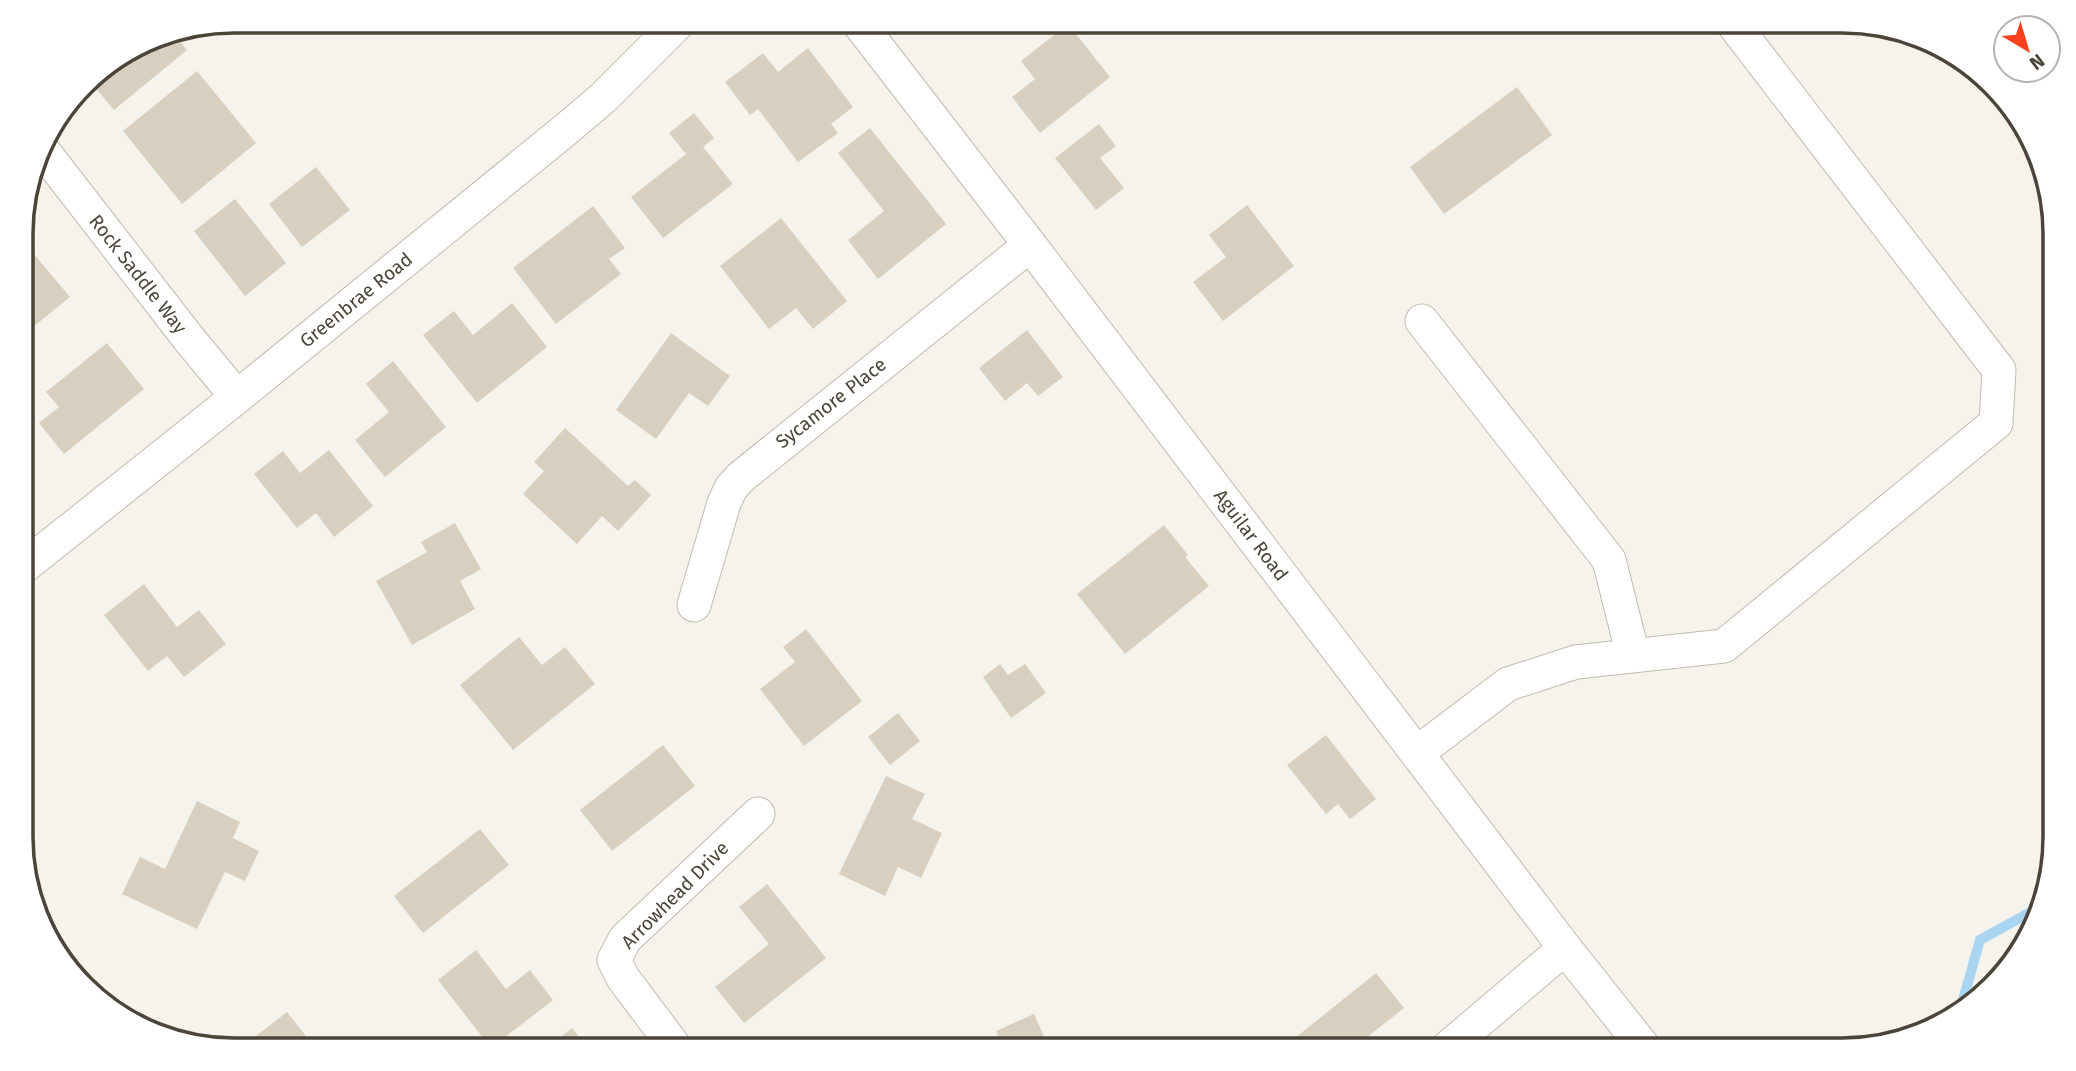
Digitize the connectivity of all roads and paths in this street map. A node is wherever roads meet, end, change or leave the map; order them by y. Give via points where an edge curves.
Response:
1 (1740, 33) edge
2 (667, 34) edge
3 (867, 34) edge
4 (49, 158) edge
5 (1030, 245) junction
6 (1422, 321) dead end
7 (237, 397) junction
8 (33, 559) edge
9 (694, 605) dead end
10 (1633, 655) junction
11 (1417, 753) junction
12 (758, 814) dead end
13 (1565, 948) junction
14 (1460, 1037) edge
15 (1636, 1037) edge
16 (668, 1038) edge

1 - 10 street via 1999,370 1996,423 1724,646
2 - 7 street, Greenbrae Road via 564,131
3 - 5 street, Aguilar Road
4 - 7 street, Rock Saddle Way
5 - 9 street, Sycamore Place via 741,477 724,503
5 - 11 street, Aguilar Road
6 - 10 street via 1609,560
7 - 8 street, Greenbrae Road
10 - 11 street via 1576,662 1508,684
11 - 13 street, Aguilar Road
12 - 16 street, Arrowhead Drive via 625,939 614,960 622,978
13 - 14 street
13 - 15 street, Aguilar Road

